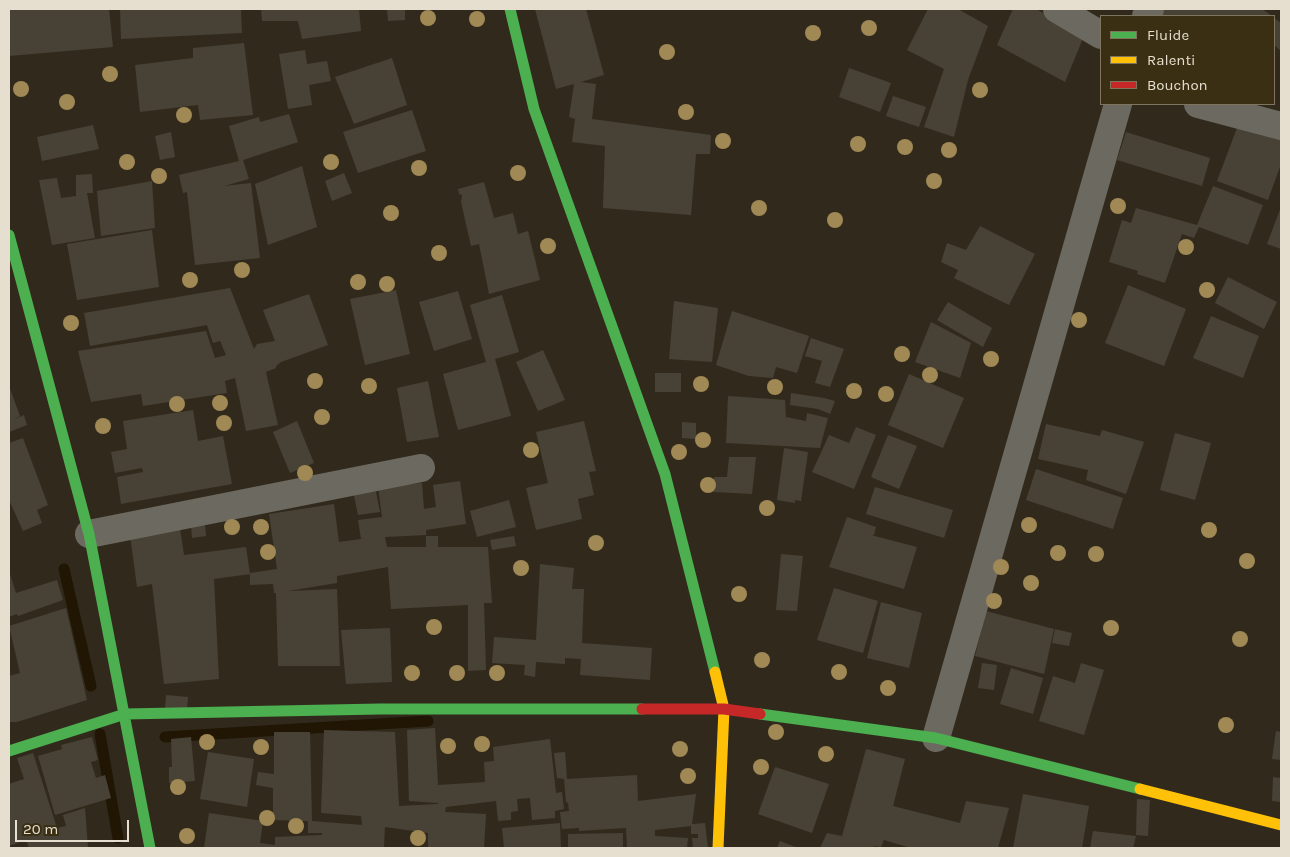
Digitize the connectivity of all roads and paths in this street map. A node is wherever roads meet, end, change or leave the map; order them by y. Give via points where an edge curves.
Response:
1 (510, 9) edge
2 (1057, 9) edge
3 (1100, 33) edge
4 (1118, 105) edge
5 (1202, 105) edge
6 (1281, 126) edge
7 (9, 235) edge
8 (421, 468) dead end
9 (89, 534) junction
10 (724, 709) junction
11 (125, 714) junction
12 (936, 738) junction
13 (9, 751) edge
14 (1281, 825) edge
15 (150, 848) edge
16 (718, 848) edge

1 - 10 street via 537,118 666,474
2 - 3 street
4 - 12 street
5 - 6 street
7 - 9 street
8 - 9 street
9 - 11 street
10 - 11 street via 380,709
10 - 12 street
10 - 16 street
11 - 13 street
11 - 15 street
12 - 14 street

